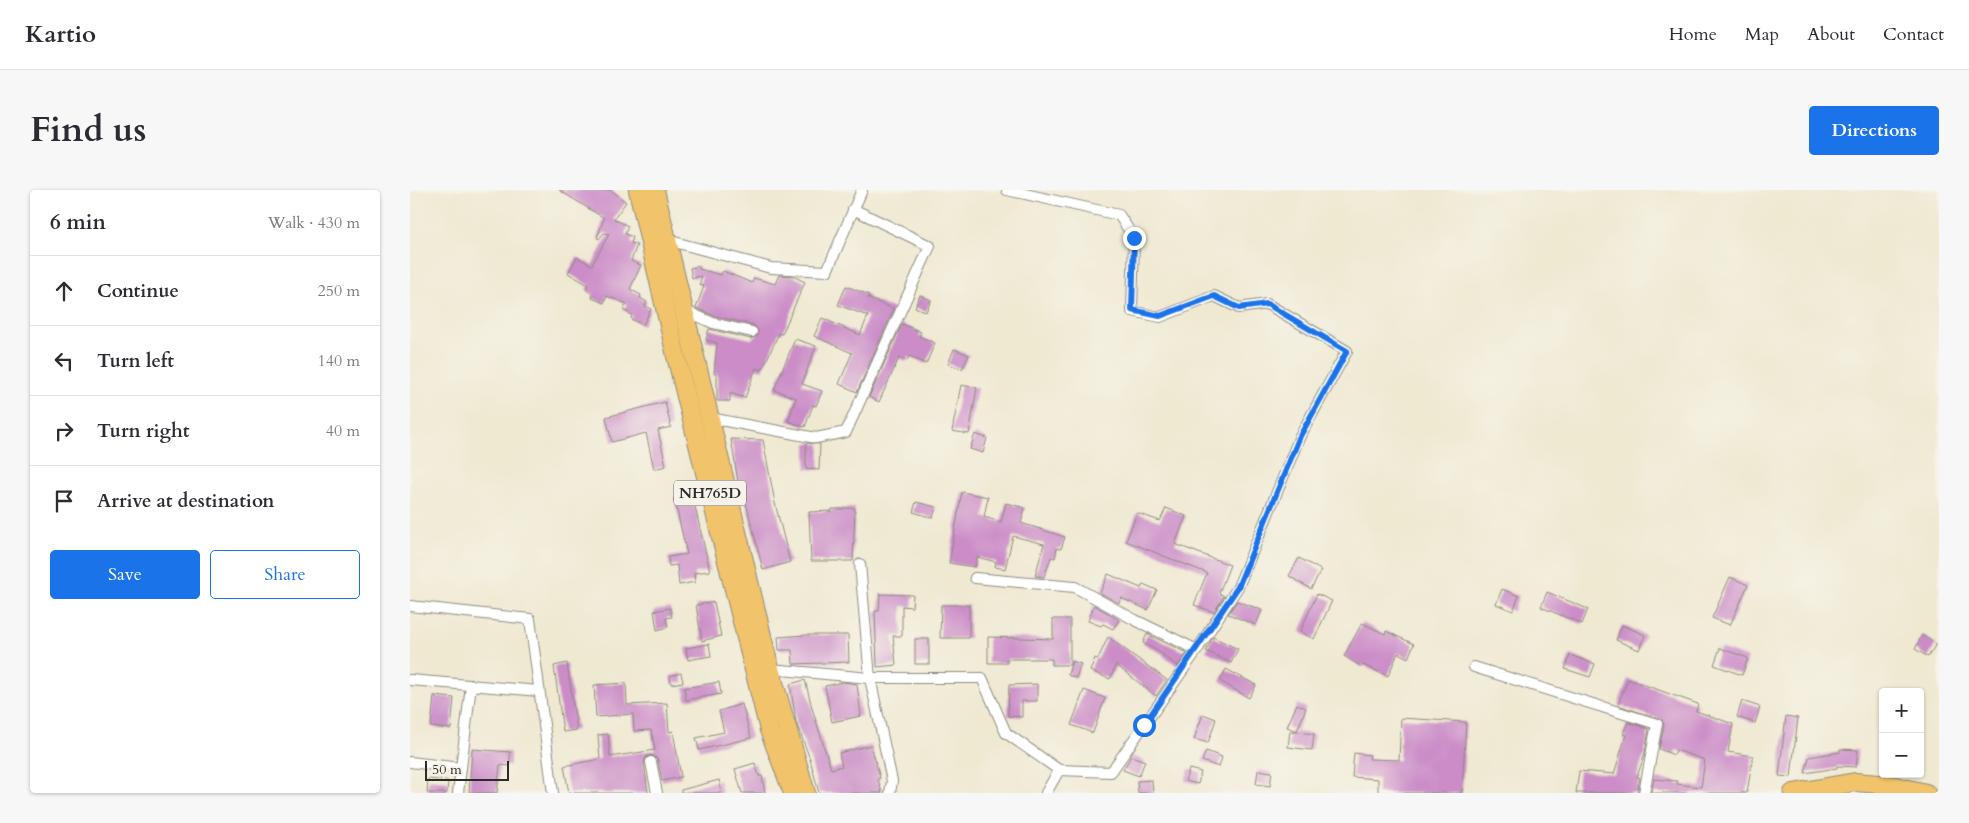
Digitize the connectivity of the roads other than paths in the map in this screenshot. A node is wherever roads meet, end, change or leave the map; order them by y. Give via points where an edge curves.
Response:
1 (638, 190) edge
2 (655, 190) edge
3 (862, 190) edge
4 (1007, 190) edge
5 (853, 209) junction
6 (667, 240) junction
7 (665, 271) junction
8 (684, 310) junction
9 (752, 332) dead end
10 (710, 418) junction
11 (860, 564) dead end
12 (975, 578) dead end
13 (410, 606) edge
14 (1197, 650) junction
15 (1474, 667) dead end
16 (770, 669) junction
17 (870, 678) junction
18 (410, 680) edge
19 (471, 685) junction
20 (539, 691) junction
21 (410, 762) edge
22 (651, 762) dead end
23 (461, 768) junction
24 (1060, 770) junction
25 (458, 793) edge
26 (553, 793) edge
27 (657, 793) edge
28 (794, 793) edge
29 (806, 793) edge
30 (890, 793) edge
31 (1046, 793) edge
32 (1644, 793) edge
33 (1793, 793) edge
34 (1925, 793) edge

1 - 7 highway, NH765D
2 - 6 highway, NH765D
3 - 5 street
4 - 14 street via 1119,215 1134,238 1132,310 1160,316 1214,296 1239,308 1267,304 1347,351 1300,436 1238,587
5 - 6 street via 827,271 771,268
5 - 10 street via 930,246 846,432 816,438
6 - 7 highway, NH765D
7 - 8 highway, NH765D
7 - 28 highway, NH765D via 678,366 769,730
8 - 9 street via 713,324
8 - 10 highway, NH765D
10 - 16 highway, NH765D
11 - 17 street
12 - 14 street via 1075,587
13 - 20 street via 530,619
14 - 24 street via 1111,772
15 - 32 street via 1656,724
16 - 17 street
16 - 29 highway, NH765D
17 - 24 street via 982,678 1006,733
17 - 30 street via 892,782
18 - 19 street
19 - 20 street
19 - 23 street
20 - 26 street
21 - 23 street
22 - 27 street
23 - 25 street
24 - 31 street
33 - 34 highway via 1855,782 1891,785

